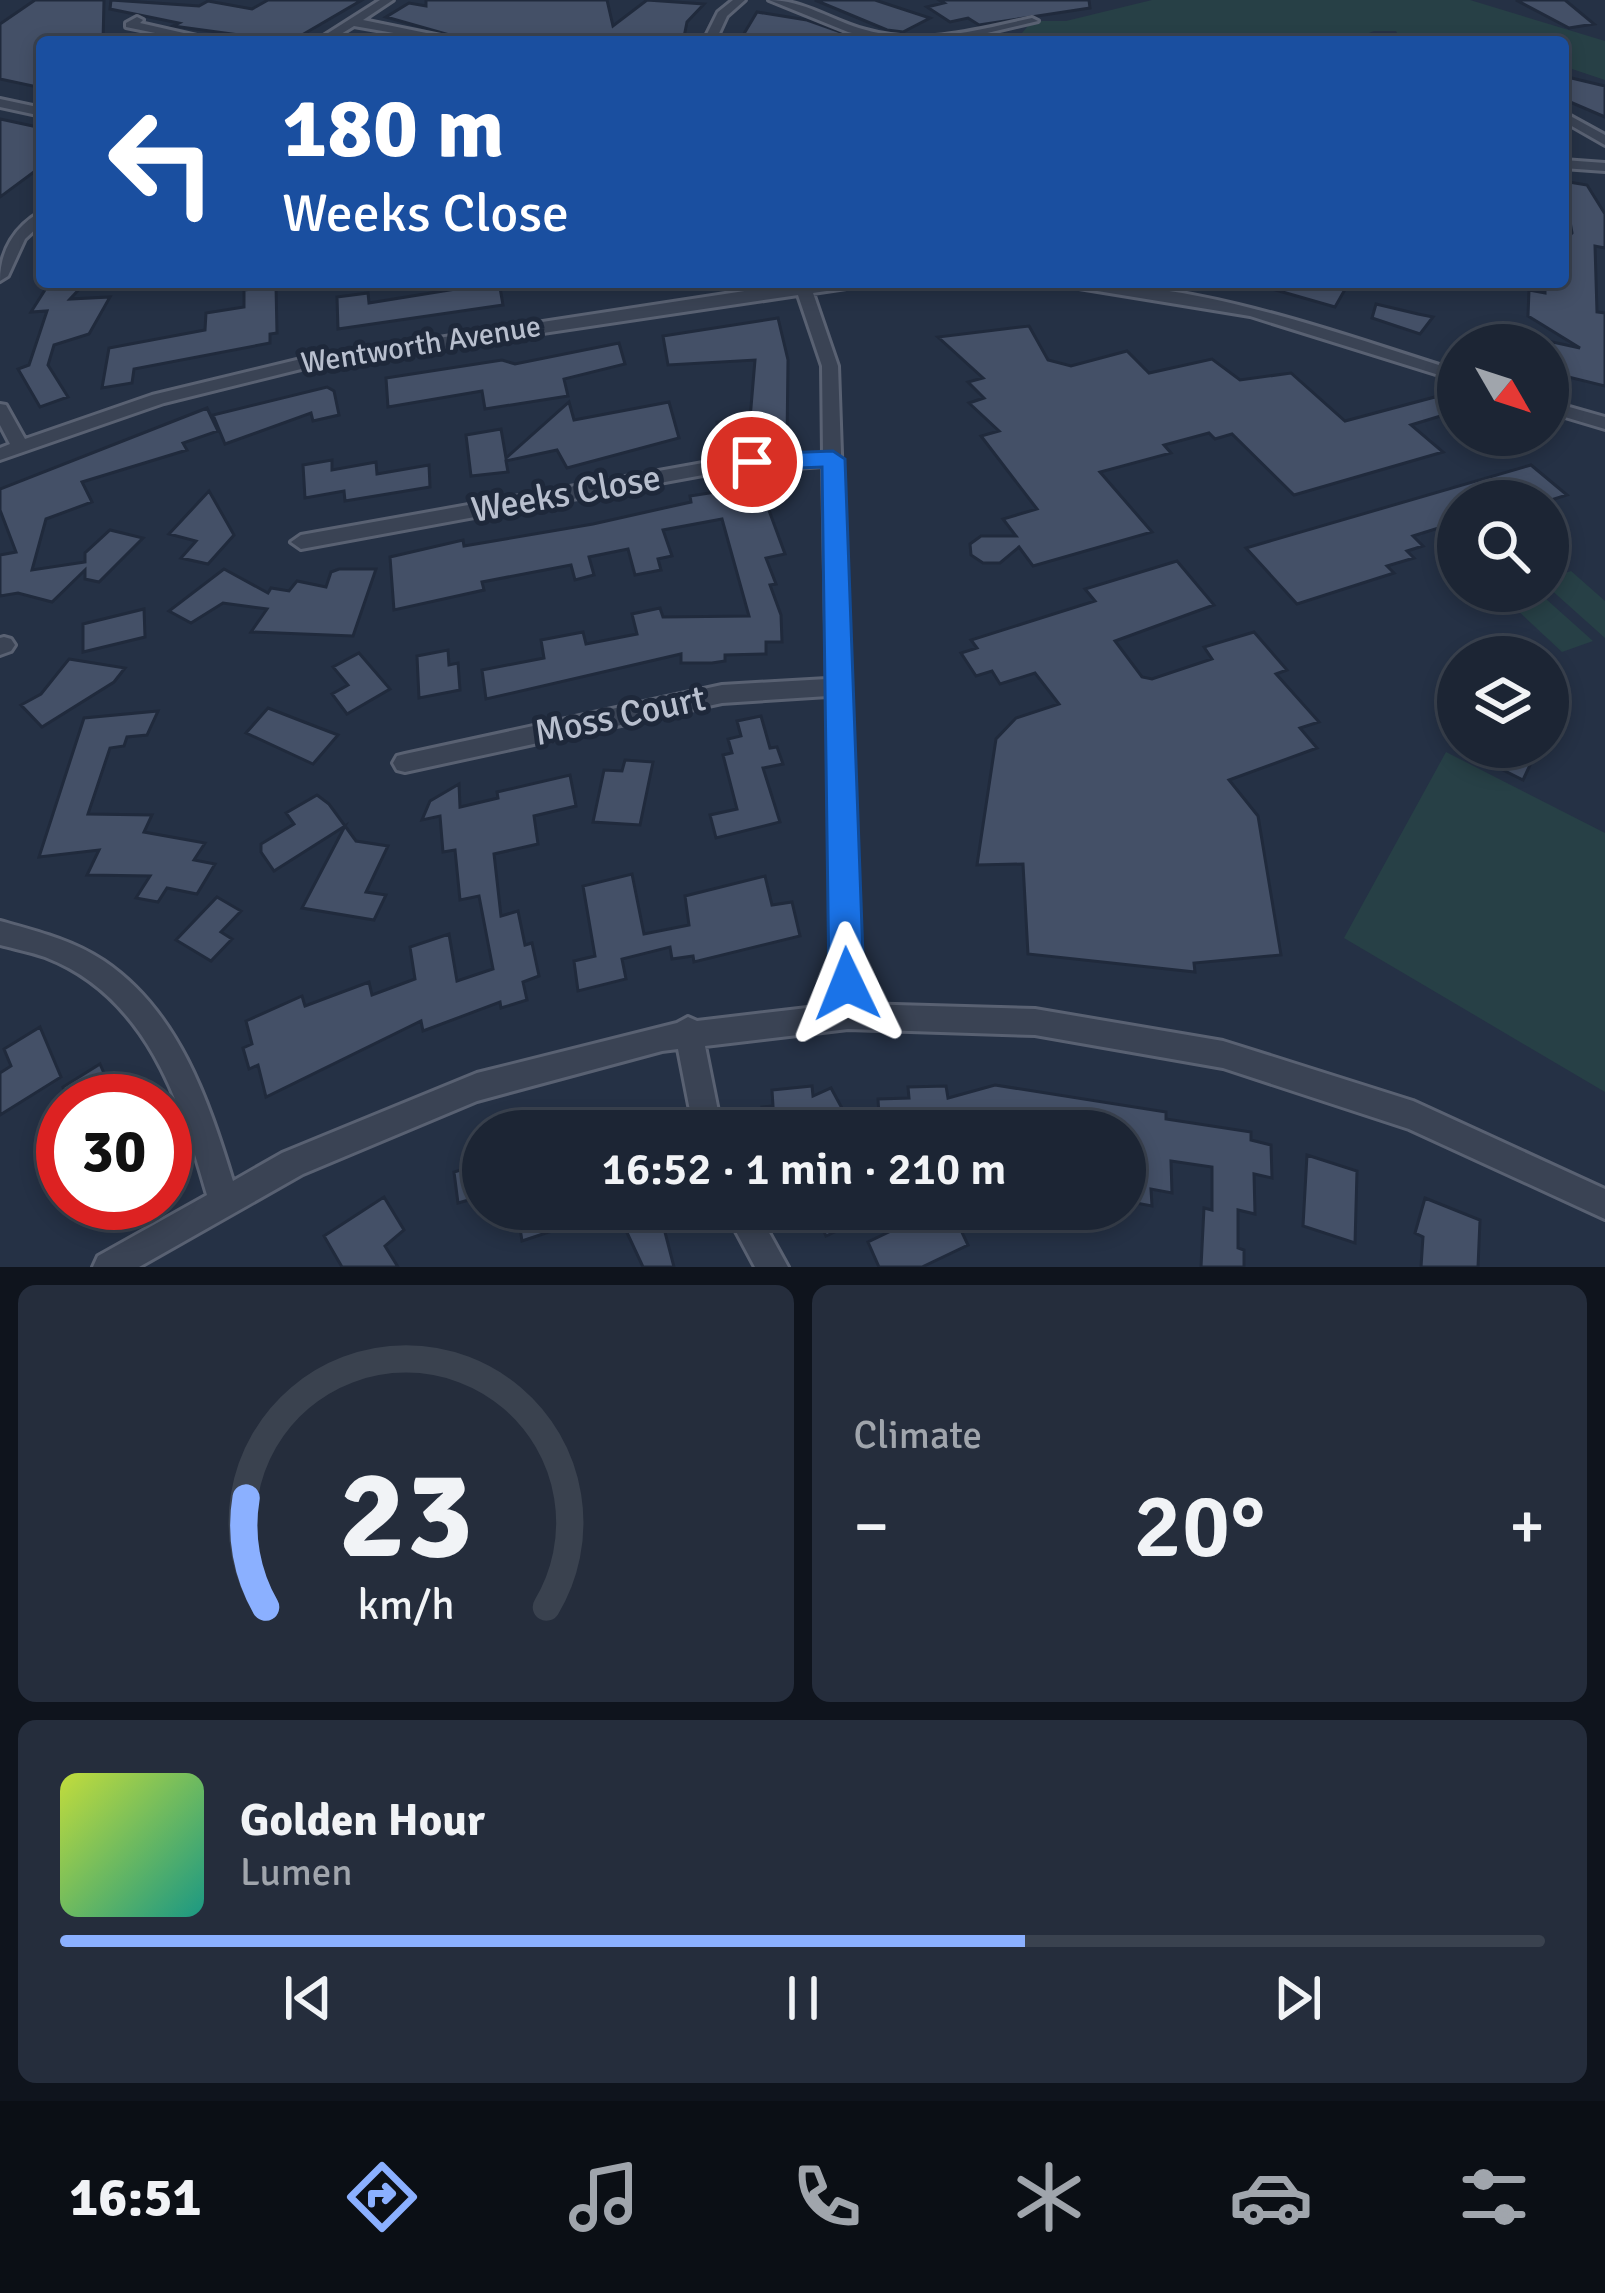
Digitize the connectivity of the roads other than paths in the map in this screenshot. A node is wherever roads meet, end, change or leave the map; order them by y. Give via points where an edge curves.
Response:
1 (388, 0) edge
2 (740, 0) edge
3 (774, 0) edge
4 (1032, 21) dead end
5 (353, 22) junction
6 (110, 27) dead end
7 (190, 36) edge
8 (330, 36) edge
9 (431, 36) edge
10 (712, 36) edge
11 (884, 36) edge
12 (963, 36) edge
13 (0, 103) edge
14 (36, 111) edge
15 (1569, 120) edge
16 (1605, 141) edge
17 (1569, 164) edge
18 (1605, 167) edge
19 (36, 221) edge
20 (0, 276) edge
21 (795, 288) edge
22 (802, 288) edge
23 (1137, 288) edge
24 (1437, 369) edge
25 (0, 409) edge
26 (1569, 412) edge
27 (1605, 423) edge
28 (20, 446) junction
29 (0, 454) edge
30 (833, 459) junction
31 (301, 542) dead end
32 (838, 686) junction
33 (405, 763) dead end
34 (0, 933) edge
35 (848, 1014) junction
36 (688, 1030) junction
37 (704, 1110) edge
38 (223, 1197) junction
39 (1605, 1204) edge
40 (751, 1230) edge
41 (121, 1263) edge
42 (772, 1267) edge

1 - 5 street
2 - 10 street
3 - 11 street
4 - 12 street
5 - 8 street
5 - 9 street
6 - 7 street via 133,23
13 - 14 street
15 - 16 street
17 - 18 street
19 - 20 street
21 - 28 street, Wentworth Avenue via 301,364 158,399
22 - 30 street via 827,349
23 - 24 street via 1299,324
25 - 28 street
26 - 27 street
28 - 29 street, Wentworth Avenue
30 - 31 street, Weeks Close via 704,469
30 - 32 street
32 - 33 street, Moss Court via 722,694
32 - 35 street
34 - 38 street via 91,969 160,1029 196,1100
35 - 36 street
35 - 39 street via 1075,1024 1222,1054 1423,1119
36 - 37 street
36 - 38 street via 436,1099
38 - 41 street
40 - 42 street

